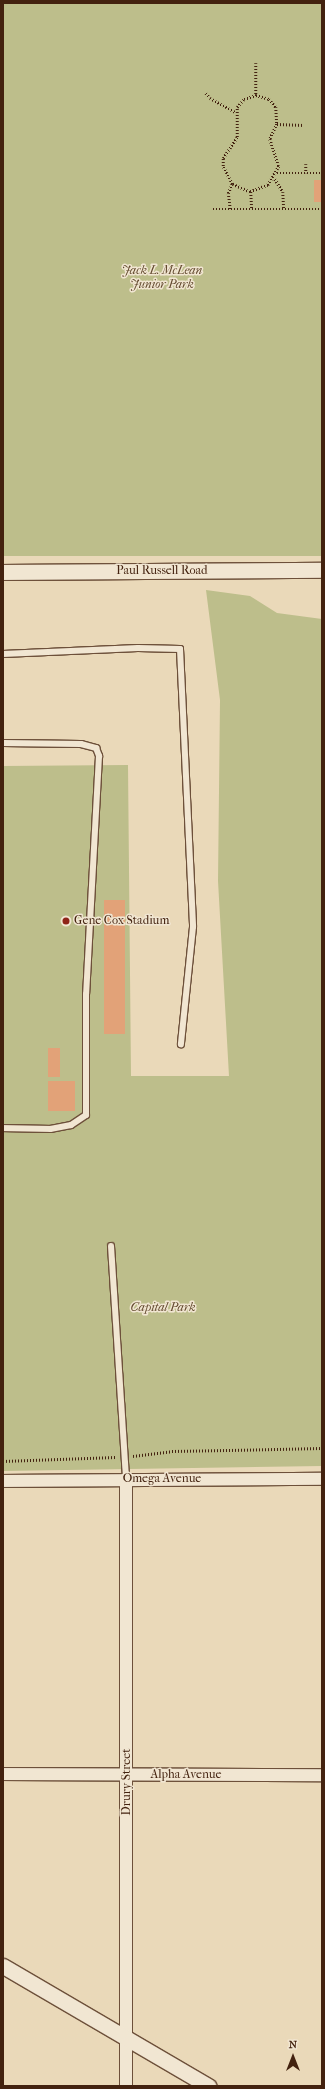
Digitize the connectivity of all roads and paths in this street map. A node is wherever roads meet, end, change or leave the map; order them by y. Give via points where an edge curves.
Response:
1 (256, 63) dead end
2 (206, 93) dead end
3 (256, 95) junction
4 (235, 112) junction
5 (277, 124) junction
6 (304, 125) dead end
7 (306, 164) dead end
8 (277, 173) junction
9 (306, 173) junction
10 (322, 173) edge
11 (275, 179) junction
12 (232, 184) junction
13 (251, 192) junction
14 (213, 209) dead end
15 (230, 209) junction
16 (252, 209) junction
17 (284, 209) junction
18 (322, 209) edge
19 (322, 570) edge
20 (3, 572) edge
21 (3, 654) edge
22 (3, 743) edge
23 (180, 1044) dead end
24 (3, 1128) edge
25 (111, 1246) dead end
26 (322, 1448) edge
27 (123, 1457) junction
28 (3, 1460) edge
29 (126, 1479) junction
30 (322, 1479) edge
31 (3, 1481) edge
32 (3, 1774) edge
33 (127, 1775) junction
34 (322, 1775) edge
35 (3, 1966) edge
36 (125, 2039) junction
37 (126, 2086) edge
38 (208, 2086) edge

1 - 3 path
2 - 4 path
3 - 4 path via 244,99
3 - 5 path via 274,103
4 - 12 path via 238,133 227,148 223,162
5 - 6 path
5 - 8 path via 270,138 279,158
7 - 9 path
8 - 9 path
8 - 11 path
9 - 10 path
11 - 13 path via 264,189
11 - 17 path via 283,192
12 - 13 path
12 - 15 path via 228,193
13 - 16 path
14 - 15 path
15 - 16 path
16 - 17 path
17 - 18 path
19 - 20 street, Paul Russell Road
21 - 23 lane via 138,648 180,649 193,926
22 - 24 lane via 81,744 96,748 99,756 86,994 86,1115 71,1124 50,1129
25 - 27 lane
26 - 27 path via 172,1451
27 - 28 path
27 - 29 lane
29 - 30 street, Omega Avenue
29 - 31 street, Omega Avenue
29 - 33 street, Drury Street
32 - 33 street, Alpha Avenue
33 - 34 street, Alpha Avenue
33 - 36 street, Drury Street
35 - 36 street
36 - 37 street, Drury Street
36 - 38 street

